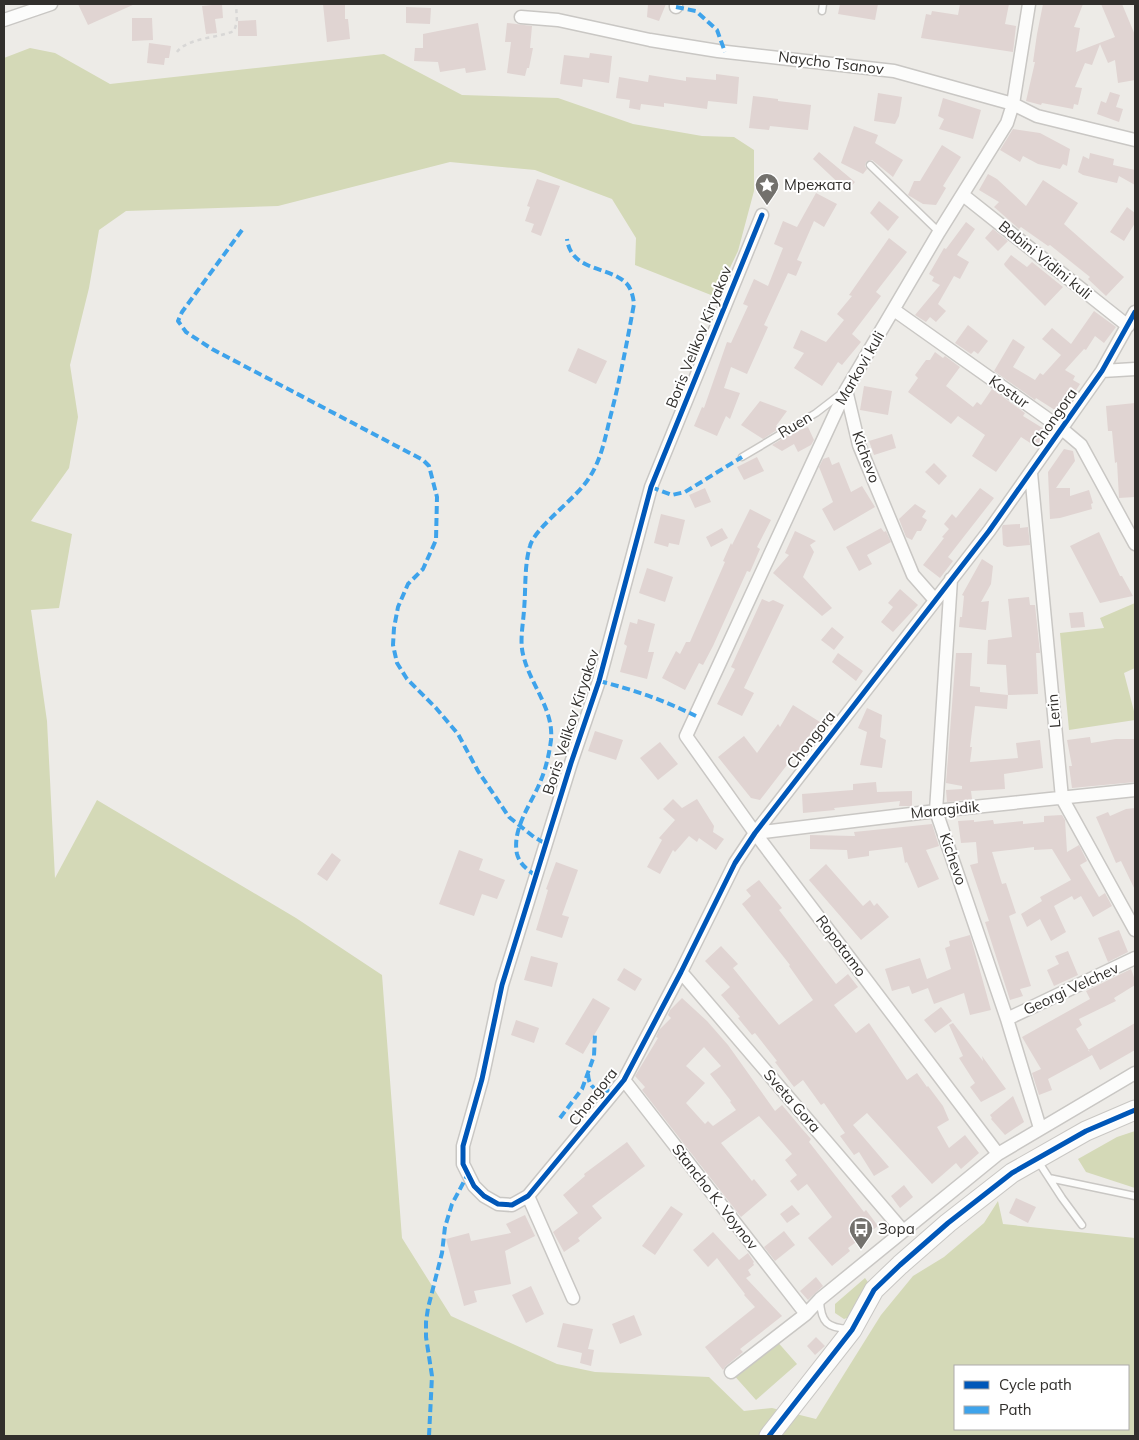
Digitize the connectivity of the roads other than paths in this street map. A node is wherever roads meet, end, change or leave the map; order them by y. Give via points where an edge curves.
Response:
1 (51, 4) edge
2 (1029, 4) edge
3 (521, 18) dead end
4 (4, 20) edge
5 (1012, 104) junction
6 (1135, 140) edge
7 (870, 165) dead end
8 (963, 194) junction
9 (762, 215) dead end
10 (939, 232) junction
11 (894, 310) junction
12 (1135, 312) edge
13 (1128, 326) junction
14 (1135, 369) edge
15 (1102, 371) junction
16 (846, 390) junction
17 (1062, 429) junction
18 (742, 457) dead end
19 (1031, 473) junction
20 (1129, 520) edge
21 (1135, 544) edge
22 (951, 579) junction
23 (935, 600) junction
24 (686, 736) joint
25 (1135, 790) edge
26 (1062, 798) junction
27 (936, 810) junction
28 (755, 833) junction
29 (1135, 930) edge
30 (1135, 958) edge
31 (681, 972) junction
32 (1007, 1019) junction
33 (1135, 1073) edge
34 (624, 1080) junction
35 (1135, 1110) edge
36 (1040, 1128) junction
37 (998, 1154) junction
38 (1036, 1158) junction
39 (1049, 1178) junction
40 (528, 1196) junction
41 (1135, 1196) edge
42 (926, 1213) junction
43 (1082, 1224) dead end
44 (903, 1231) junction
45 (939, 1231) junction
46 (573, 1298) dead end
47 (820, 1299) junction
48 (806, 1314) junction
49 (852, 1330) junction
50 (731, 1372) dead end
51 (776, 1432) edge

1 - 4 street
2 - 5 street, Markovi kuli
3 - 5 street, Naycho Tsanov via 558,20 718,51 894,71
5 - 6 street, Naycho Tsanov via 1037,116
5 - 8 street, Markovi kuli via 1007,123
7 - 10 lane
8 - 10 street, Markovi kuli
8 - 13 street, Babini Vidini kuli
9 - 40 street, Boris Velikov Kiryakov via 652,487 599,681 502,985 482,1079 463,1146 463,1164 474,1186 484,1196 498,1204 512,1205
10 - 11 street, Markovi kuli
11 - 16 street, Markovi kuli
11 - 17 street, Kostur
12 - 13 street, Chongora
13 - 15 street, Chongora
14 - 15 street
15 - 17 street, Chongora
16 - 18 lane, Ruen via 816,413
16 - 23 street, Kichevo via 859,445 913,575
16 - 24 street, Markovi kuli
17 - 19 street, Chongora
17 - 20 street, Kostur via 1081,445
19 - 22 street, Chongora
19 - 26 street, Lerin
20 - 21 street, Kostur
22 - 23 street, Chongora
22 - 27 street, Kichevo
23 - 28 street, Chongora
24 - 28 street, Ropotamo
25 - 26 street, Maragidik
26 - 27 street, Maragidik
26 - 29 street, Lerin
27 - 28 street, Maragidik
27 - 32 street, Kichevo
28 - 31 street, Chongora via 735,863
28 - 37 street, Ropotamo
30 - 32 street, Georgi Velchev
31 - 34 street, Chongora
31 - 44 street, Sveta Gora
32 - 36 street, Kichevo
33 - 36 street
34 - 40 street, Chongora
34 - 48 street, Stancho K. Voynov
35 - 38 main road
36 - 37 street
37 - 42 street
38 - 39 lane
38 - 45 main road
39 - 41 lane
39 - 43 lane
40 - 46 street
42 - 44 street
42 - 45 street
44 - 47 street
45 - 49 main road via 874,1290
47 - 48 street
47 - 49 lane via 825,1322 835,1328
48 - 50 street
49 - 51 main road

